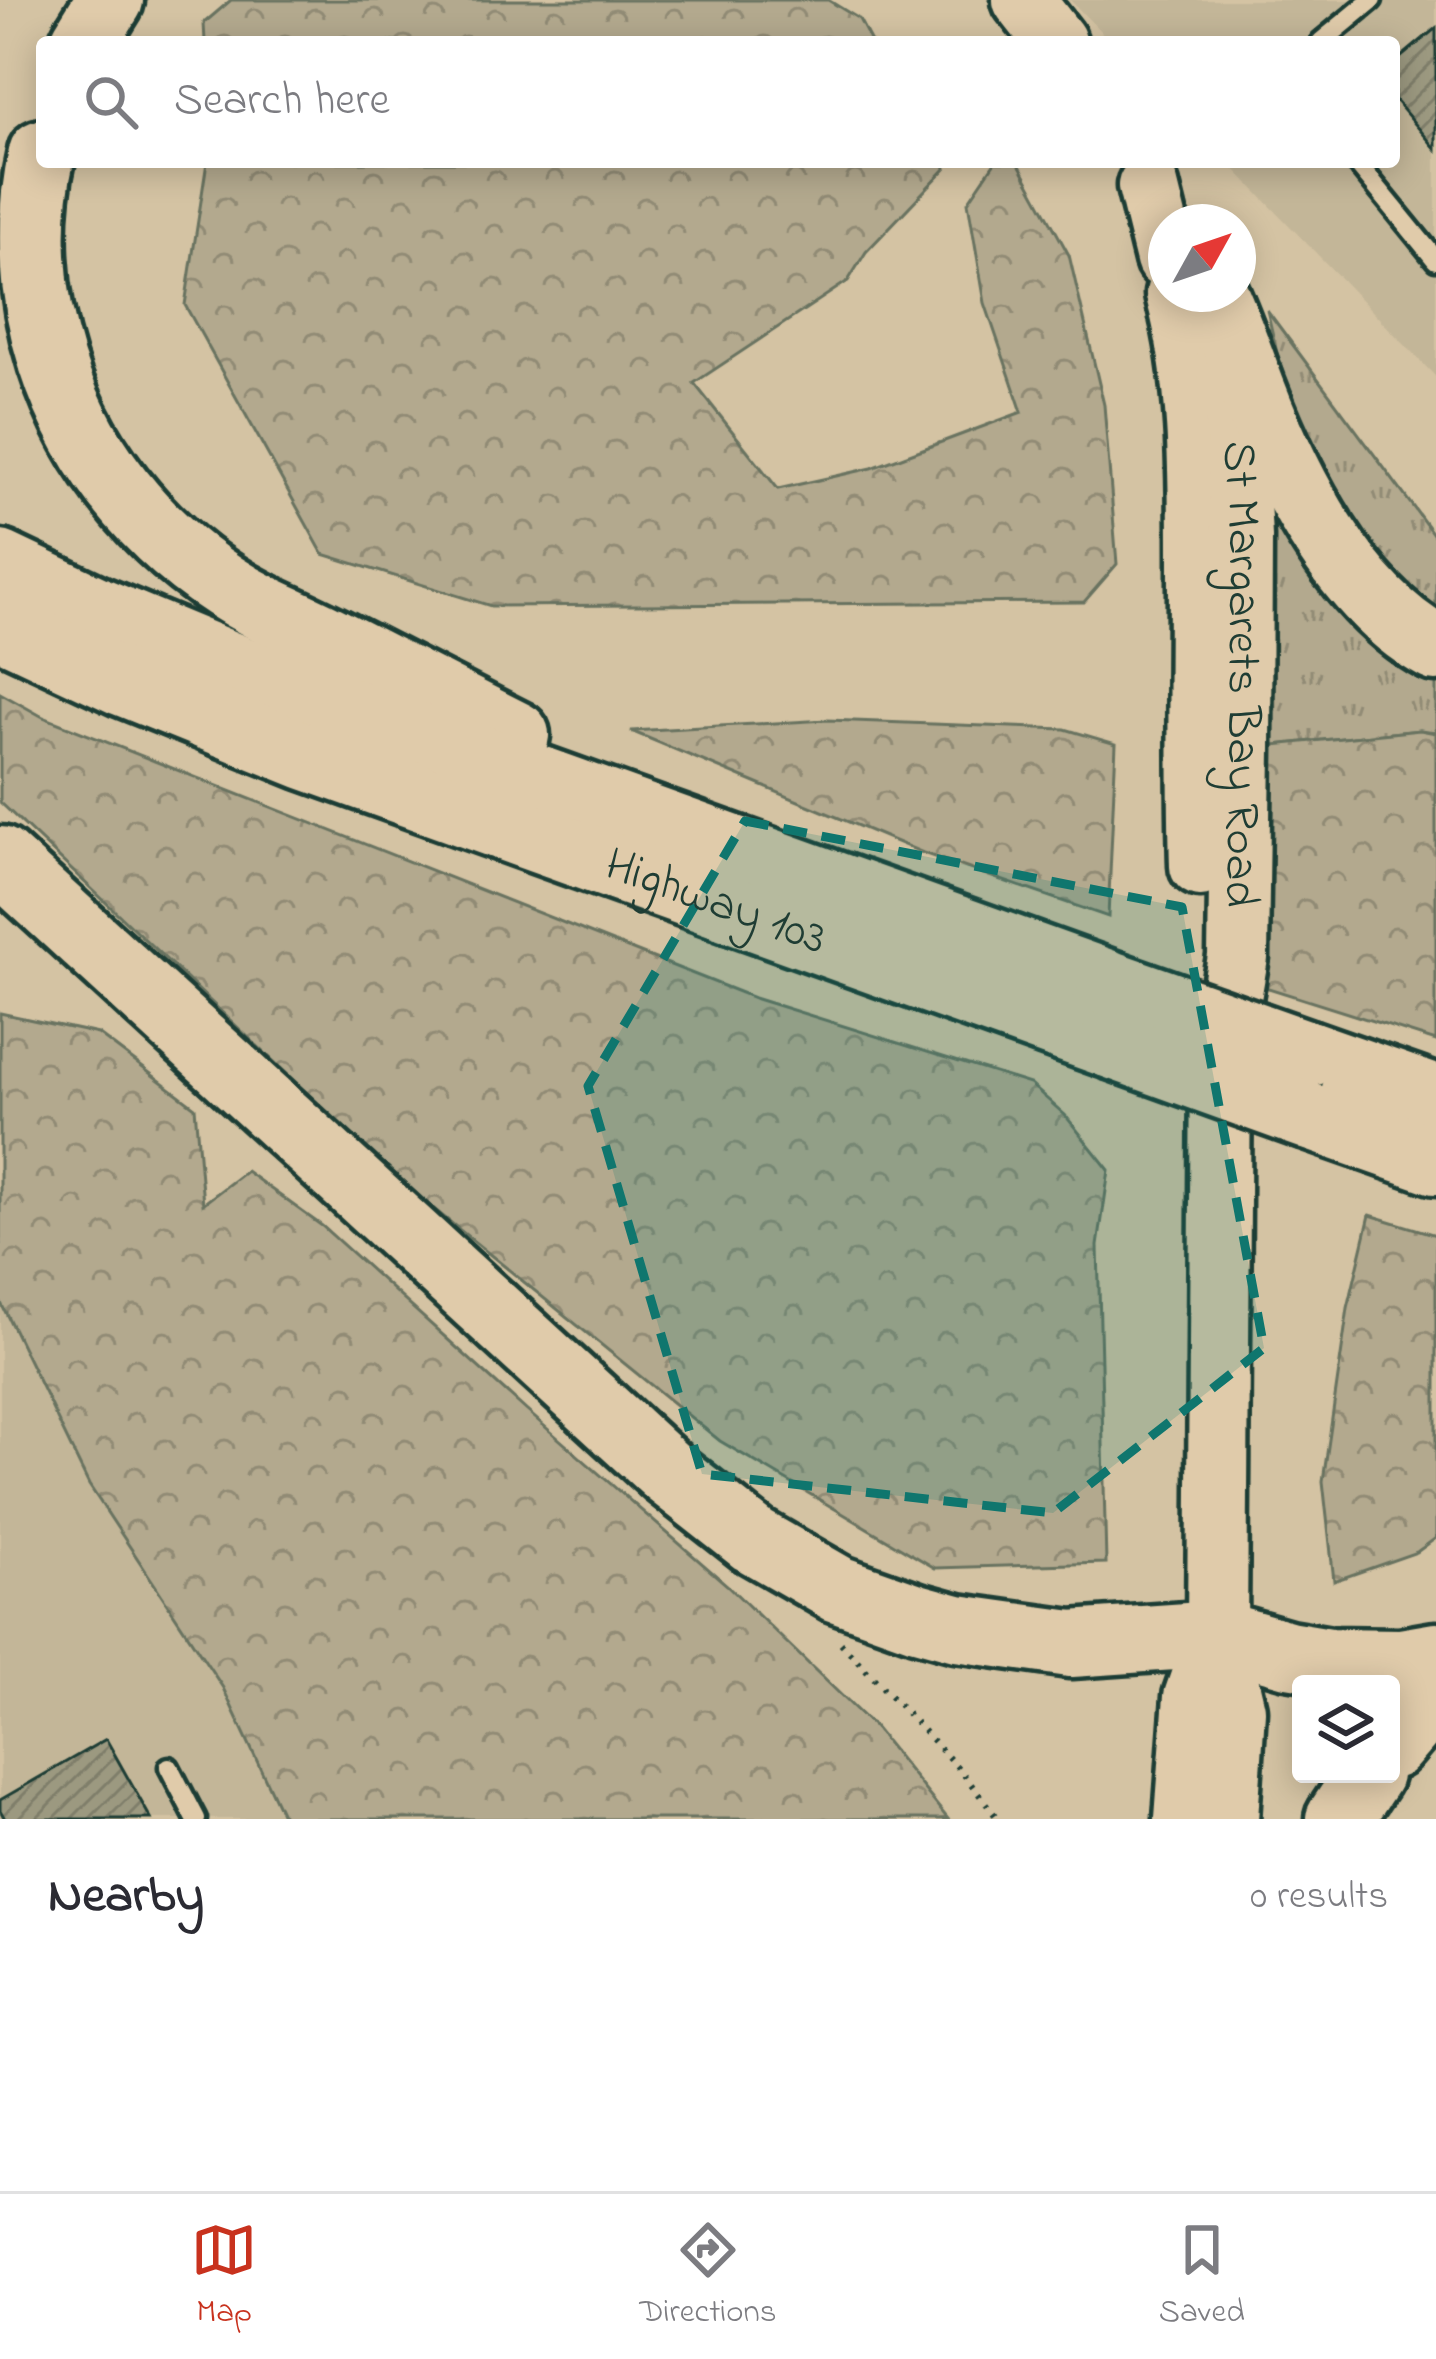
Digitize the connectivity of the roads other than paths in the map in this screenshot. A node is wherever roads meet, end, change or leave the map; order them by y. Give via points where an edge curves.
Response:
1 (110, 0) edge
2 (1372, 0) edge
3 (88, 36) edge
4 (1328, 36) edge
5 (39, 168) edge
6 (1361, 168) edge
7 (1436, 260) edge
8 (1180, 312) edge
9 (1216, 312) edge
10 (1220, 312) edge
11 (0, 564) edge
12 (0, 625) edge
13 (1436, 648) edge
14 (0, 860) edge
15 (822, 882) junction
16 (1111, 1014) junction
17 (1222, 1056) junction
18 (1309, 1085) junction
19 (1436, 1099) edge
20 (1436, 1161) edge
21 (1217, 1634) junction
22 (1436, 1656) edge
23 (1436, 1694) edge
24 (1400, 1736) edge
25 (169, 1768) dead end
26 (1363, 1783) edge
27 (196, 1819) edge
28 (1185, 1819) edge
29 (1228, 1819) edge
30 (1339, 1819) edge

1 - 3 highway
2 - 4 lane
5 - 15 highway via 33,252 50,356 83,435 160,535 260,606 633,796
6 - 7 lane
8 - 17 main road, St Margarets Bay Road via 1195,390 1199,486 1202,948
9 - 17 main road, St Margarets Bay Road via 1235,415 1242,537 1238,957
10 - 13 highway via 1296,485 1340,560 1378,605
11 - 15 highway, Highway 103 via 280,686
12 - 16 highway, Highway 103 via 304,756
14 - 21 highway via 668,1474 752,1540 838,1589 957,1628 1071,1644
15 - 16 highway, Highway 103
16 - 18 highway, Highway 103, bridge
17 - 21 main road, St Margarets Bay Road
18 - 19 highway, Highway 103
18 - 20 highway, Highway 103
21 - 22 highway via 1330,1661
21 - 28 main road, St Margarets Bay Road via 1194,1697
21 - 29 main road, St Margarets Bay Road via 1235,1711
23 - 24 highway
25 - 27 lane
26 - 30 highway

